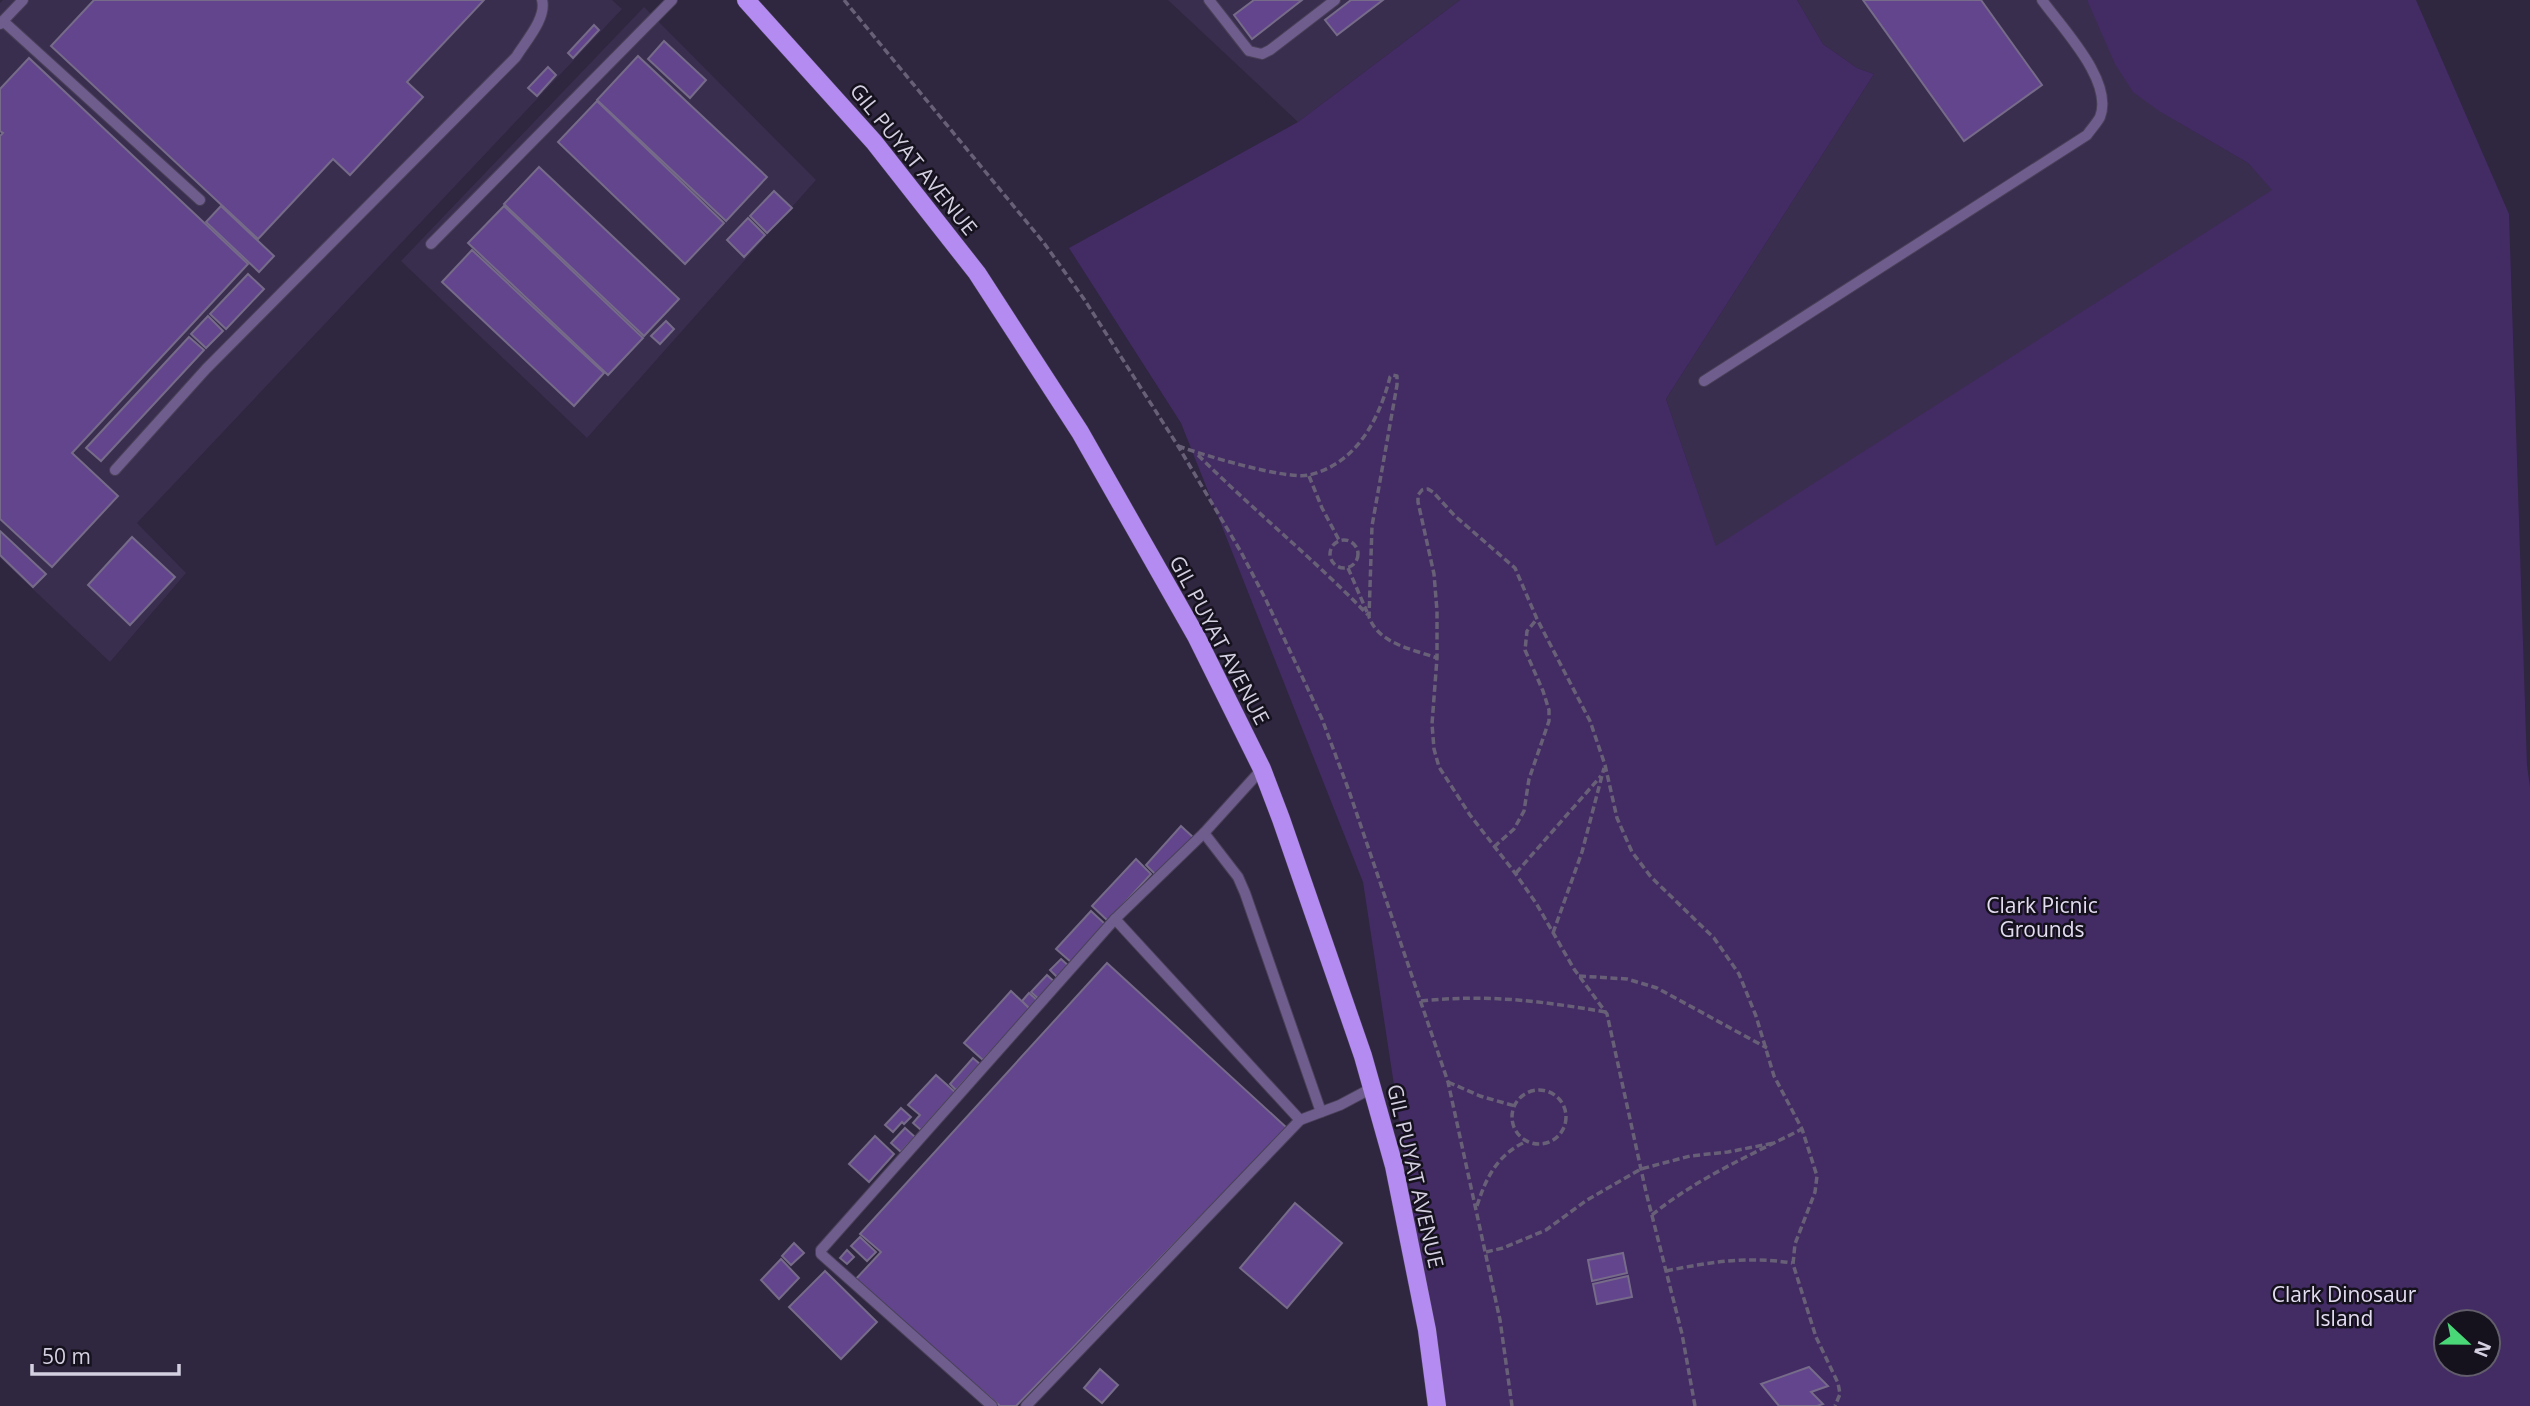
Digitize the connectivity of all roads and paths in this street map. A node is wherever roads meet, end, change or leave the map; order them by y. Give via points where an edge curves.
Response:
1 (23, 0) edge
2 (541, 0) edge
3 (671, 0) edge
4 (746, 0) edge
5 (844, 0) edge
6 (1209, 0) edge
7 (1335, 0) edge
8 (2042, 0) edge
9 (2, 23) edge
10 (200, 200) dead end
11 (431, 244) dead end
12 (1704, 381) dead end
13 (1178, 446) junction
14 (1196, 453) junction
15 (115, 470) dead end
16 (1308, 475) junction
17 (1339, 540) junction
18 (1348, 568) junction
19 (1369, 617) junction
20 (1537, 619) junction
21 (1437, 658) junction
22 (1605, 765) junction
23 (1262, 769) junction
24 (1602, 774) junction
25 (1204, 833) junction
26 (1494, 847) junction
27 (1515, 873) junction
28 (1115, 919) junction
29 (1553, 933) junction
30 (1579, 976) junction
31 (1421, 1001) junction
32 (1606, 1012) junction
33 (1767, 1049) junction
34 (1448, 1082) junction
35 (1372, 1087) junction
36 (1514, 1105) junction
37 (1321, 1112) junction
38 (1300, 1120) junction
39 (1802, 1129) junction
40 (1527, 1141) junction
41 (1774, 1143) junction
42 (1641, 1169) junction
43 (1476, 1209) junction
44 (1651, 1215) junction
45 (1485, 1252) junction
46 (1793, 1264) junction
47 (1666, 1271) junction
48 (992, 1406) edge
49 (1026, 1406) edge
50 (1437, 1406) edge
51 (1512, 1406) edge
52 (1695, 1406) edge
53 (1835, 1406) edge

1 - 9 lane
2 - 15 lane via 539,20 516,57 206,369
3 - 11 lane
4 - 23 main road, GIL PUYAT AVENUE via 874,142 977,273 1080,432 1196,636
5 - 13 path via 1044,243
6 - 7 lane via 1249,51 1257,54 1270,50
8 - 12 lane via 2097,75 2103,100 2100,118 2087,135
9 - 10 lane
13 - 14 path
13 - 31 path via 1241,552 1322,719
14 - 16 path via 1280,474
14 - 19 path
16 - 17 path
16 - 19 path via 1353,452 1370,431 1390,377 1397,376 1372,526
17 - 18 path via 1331,559
17 - 18 path via 1350,540 1358,548 1358,558
18 - 19 path
19 - 21 path via 1373,628 1391,642
20 - 21 path via 1521,578 1508,561 1433,492 1422,489 1418,502 1434,573
20 - 22 path via 1590,721
20 - 26 path via 1527,631 1524,650 1544,691 1549,722 1529,779 1524,811 1514,829
21 - 26 path via 1432,724 1438,767
22 - 24 path
22 - 33 path via 1617,818 1632,852 1651,877 1714,938 1732,965
23 - 25 lane
23 - 35 main road, GIL PUYAT AVENUE
24 - 27 path
24 - 29 path via 1582,852
25 - 28 lane
25 - 37 lane via 1245,893
26 - 27 path
27 - 29 path
28 - 38 lane
28 - 48 lane via 821,1251
29 - 30 path
30 - 32 path
30 - 33 path via 1627,979 1657,988
31 - 32 path via 1491,997
31 - 34 path
32 - 42 path
33 - 39 path via 1774,1076
34 - 36 path
34 - 43 path
35 - 37 lane
35 - 50 main road, GIL PUYAT AVENUE via 1394,1166 1427,1330
36 - 40 path via 1513,1124
36 - 40 path via 1525,1094 1542,1090 1552,1093 1564,1109 1563,1128 1554,1140
37 - 38 lane
38 - 49 lane
39 - 41 path
39 - 46 path via 1816,1183
40 - 43 path via 1498,1160
41 - 42 path
41 - 44 path via 1672,1198
42 - 44 path
42 - 45 path via 1546,1230
43 - 45 path
44 - 47 path
45 - 51 path
46 - 47 path via 1710,1261
46 - 53 path via 1816,1337 1838,1383
47 - 52 path

